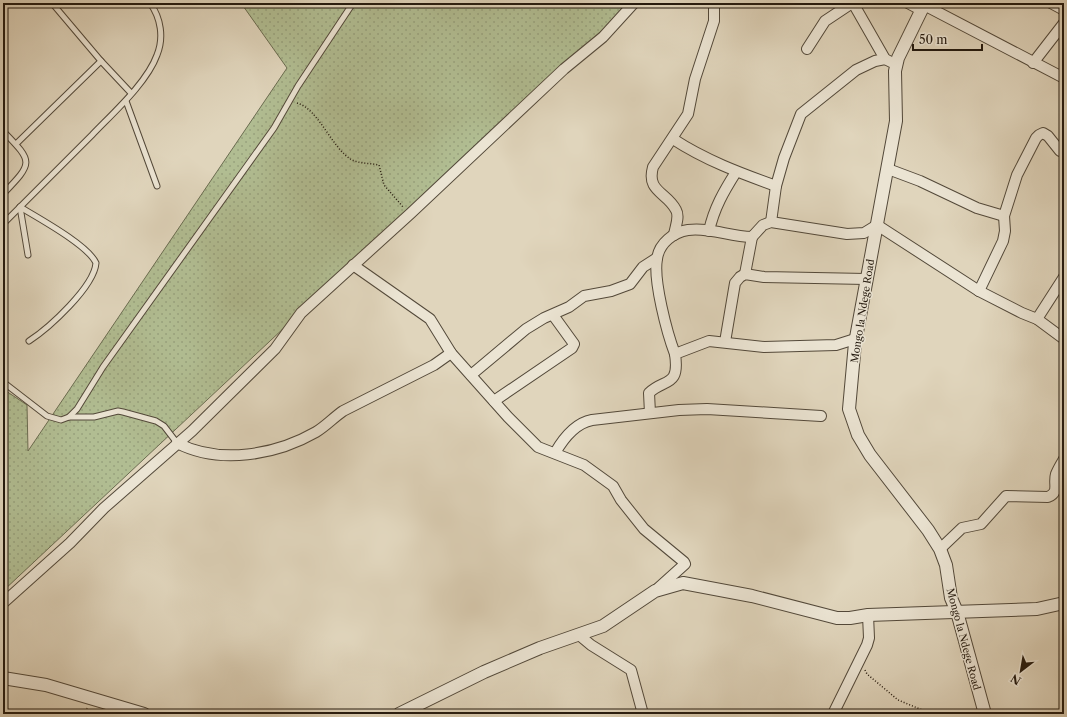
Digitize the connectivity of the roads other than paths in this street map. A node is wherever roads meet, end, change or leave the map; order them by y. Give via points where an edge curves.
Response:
1 (52, 3) edge
2 (150, 3) edge
3 (353, 3) edge
4 (634, 3) edge
5 (714, 3) edge
6 (853, 3) edge
7 (908, 3) edge
8 (1051, 3) edge
9 (923, 6) edge
10 (1064, 10) edge
11 (1064, 23) edge
12 (807, 49) dead end
13 (885, 59) junction
14 (101, 61) junction
15 (1033, 63) junction
16 (896, 65) junction
17 (1064, 78) edge
18 (131, 93) junction
19 (126, 100) junction
20 (3, 131) edge
21 (673, 139) junction
22 (16, 144) junction
23 (1063, 151) edge
24 (888, 169) junction
25 (736, 172) junction
26 (157, 186) dead end
27 (776, 186) junction
28 (3, 194) edge
29 (20, 207) junction
30 (1004, 216) junction
31 (771, 222) junction
32 (3, 224) edge
33 (877, 225) junction
34 (709, 231) junction
35 (674, 235) junction
36 (752, 237) junction
37 (28, 255) dead end
38 (657, 258) junction
39 (353, 265) junction
40 (745, 274) junction
41 (1064, 277) edge
42 (866, 279) junction
43 (979, 292) junction
44 (553, 315) junction
45 (1037, 319) junction
46 (855, 339) junction
47 (1064, 339) edge
48 (29, 341) dead end
49 (725, 342) junction
50 (451, 353) junction
51 (675, 354) junction
52 (471, 374) junction
53 (3, 382) edge
54 (494, 401) junction
55 (650, 413) junction
56 (821, 416) dead end
57 (69, 417) junction
58 (177, 443) junction
59 (555, 452) junction
60 (1064, 459) edge
61 (940, 549) junction
62 (655, 591) junction
63 (3, 603) edge
64 (1064, 603) edge
65 (957, 612) junction
66 (868, 615) junction
67 (579, 635) junction
68 (3, 678) edge
69 (144, 714) edge
70 (399, 714) edge
71 (642, 714) edge
72 (833, 714) edge
73 (984, 714) edge

1 - 14 lane
2 - 18 lane via 156,11 160,26 158,53 148,72
3 - 57 lane via 274,128
4 - 39 street via 603,37 564,69
5 - 21 street via 714,21 695,79 689,110
6 - 12 street via 833,14 821,25
6 - 13 street
7 - 9 street
8 - 10 street
9 - 15 street
9 - 16 street, Mongo la Ndege Road
11 - 15 street
13 - 16 street
13 - 27 street via 856,70 801,114
14 - 18 lane
14 - 22 lane
15 - 17 street
16 - 24 street, Mongo la Ndege Road via 896,121
18 - 19 lane
19 - 26 lane
19 - 29 lane
20 - 22 lane
21 - 25 street via 697,154
21 - 35 street via 653,168 650,177 676,210
22 - 28 lane via 27,159 26,166
23 - 30 street via 1048,136 1043,133 1039,135 1017,175
24 - 30 street via 977,208
24 - 33 street, Mongo la Ndege Road
25 - 27 street
25 - 34 street via 713,213
27 - 31 street
29 - 32 lane
29 - 37 lane
29 - 48 lane via 79,246 92,256 96,263 88,283 80,293 49,327
30 - 43 street via 1003,241
31 - 33 street via 847,234 864,233
31 - 36 street via 763,225
33 - 42 street, Mongo la Ndege Road
33 - 43 street
34 - 35 street via 690,230
34 - 36 street
35 - 38 street via 664,243
36 - 40 street
38 - 44 street via 643,267 630,284 584,296 569,308
38 - 51 street via 662,308
39 - 50 street via 430,319
39 - 58 street via 301,314 271,353
40 - 42 street via 764,277
40 - 49 street via 740,276 736,283
41 - 45 street
42 - 46 street, Mongo la Ndege Road
43 - 45 street
44 - 52 street via 526,329
44 - 54 street via 574,344 572,348
45 - 47 street
46 - 49 street via 836,345 816,346 764,347
46 - 61 street, Mongo la Ndege Road via 849,409 858,435
49 - 51 street via 709,341
50 - 52 street
50 - 58 street via 434,365 343,411 315,432 278,449 265,453 226,455 187,448
51 - 55 street via 674,375 670,381 649,393
52 - 54 street
53 - 57 lane via 47,416 61,420
54 - 59 street via 538,447
55 - 56 street via 707,409
55 - 59 street via 580,423
57 - 58 lane via 94,417 118,410 156,421 164,426
58 - 63 street
59 - 62 street via 584,465 614,486 621,500 644,529 684,562 680,569
60 - 61 street via 1055,476 1056,488 1051,496 1006,496 981,524 962,528
61 - 65 street, Mongo la Ndege Road
62 - 66 street via 683,583 752,596 837,618
62 - 67 street via 603,626
64 - 65 street via 1037,609
65 - 66 street
65 - 73 street, Mongo la Ndege Road
66 - 72 street via 869,638 861,660
67 - 70 street via 540,648 484,672
67 - 71 street via 631,670
68 - 69 street via 46,685

